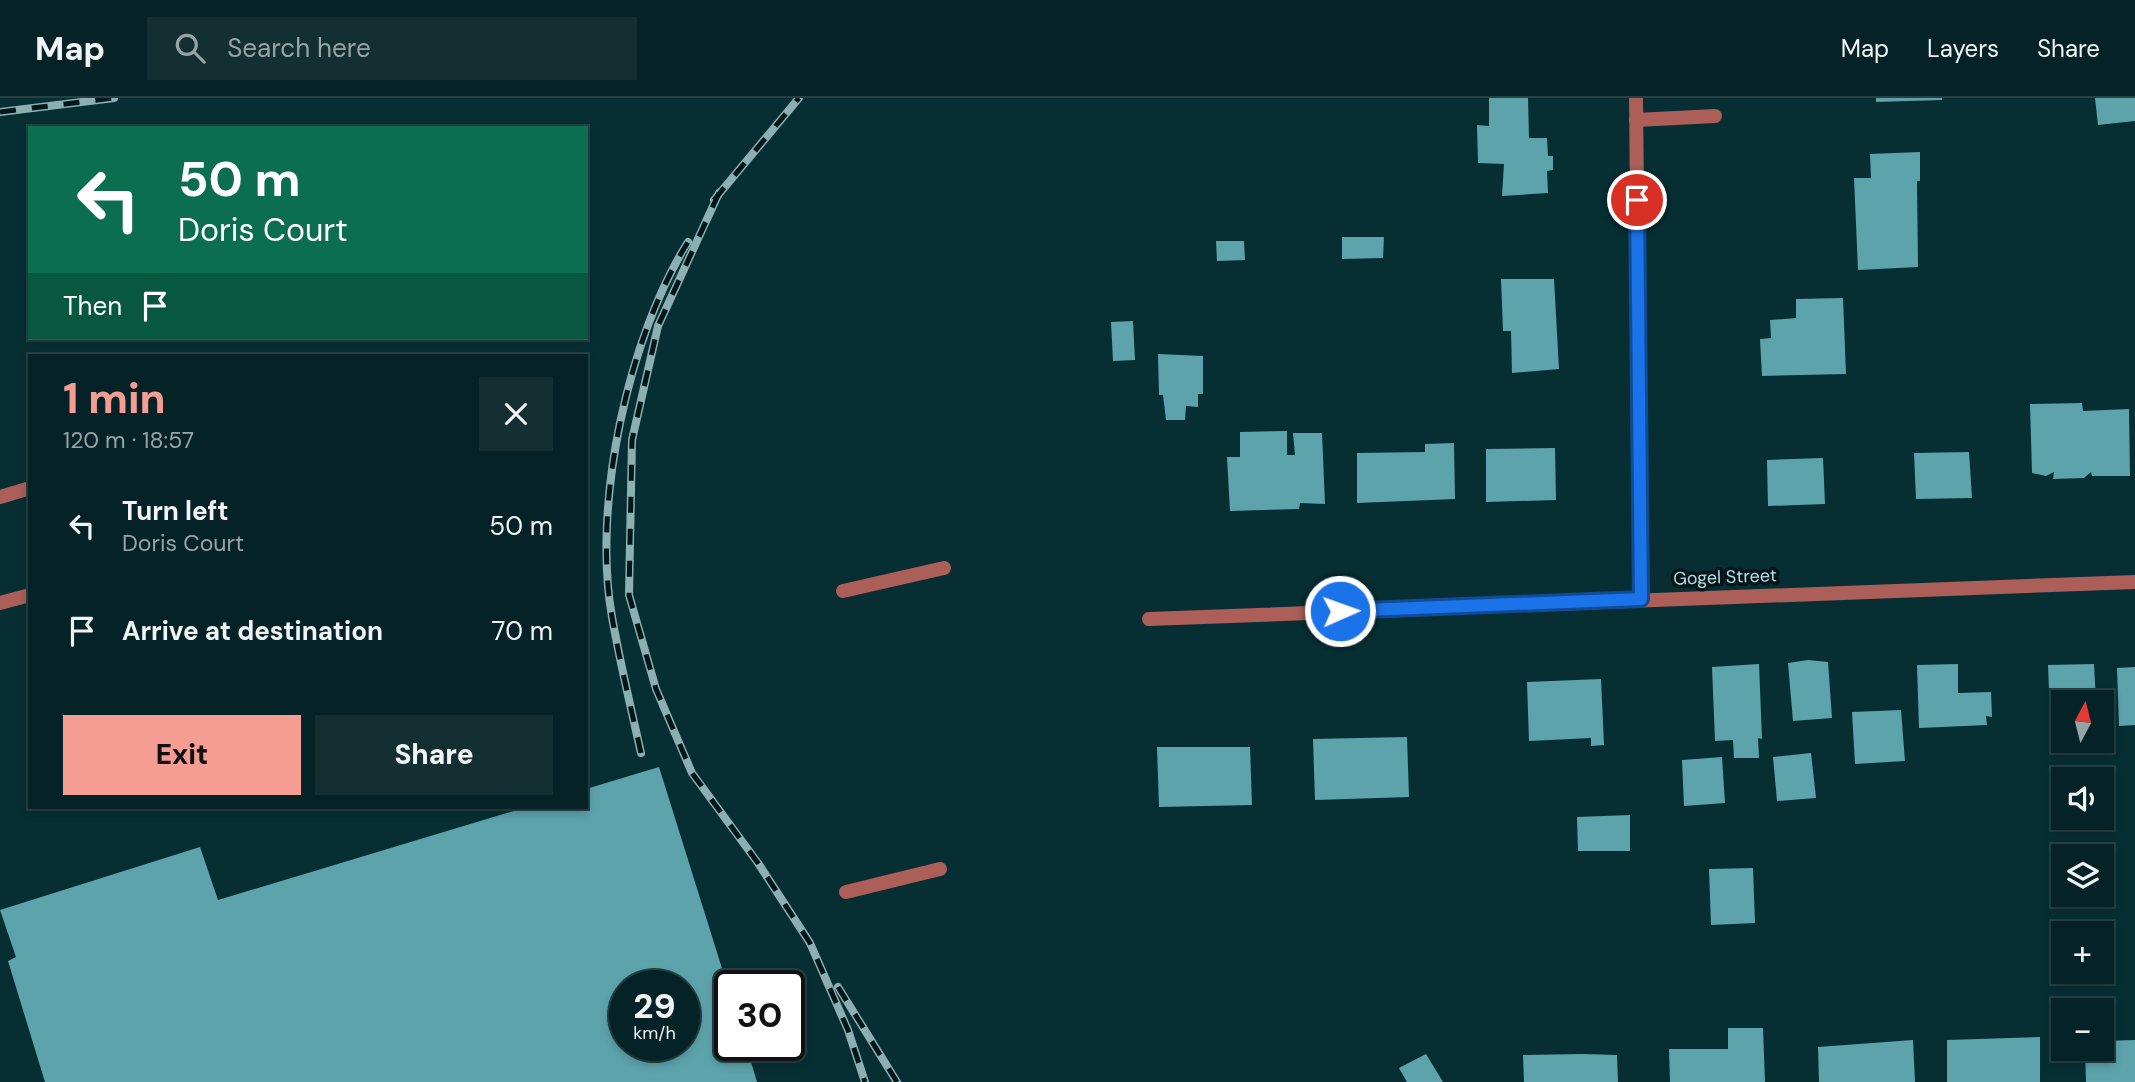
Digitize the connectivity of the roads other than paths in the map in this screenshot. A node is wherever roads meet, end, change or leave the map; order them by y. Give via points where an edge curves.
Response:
1 (1636, 98) edge
2 (1715, 116) dead end
3 (1636, 120) junction
4 (28, 489) edge
5 (0, 497) edge
6 (944, 568) dead end
7 (2135, 582) edge
8 (843, 591) dead end
9 (28, 596) edge
10 (1641, 599) junction
11 (0, 603) edge
12 (1149, 618) dead end
13 (940, 869) dead end
14 (846, 892) dead end

1 - 3 street
2 - 3 street
3 - 10 street
4 - 5 street
6 - 8 street
7 - 10 street, Gogel Street
9 - 11 street
10 - 12 street, Gogel Street
13 - 14 street

